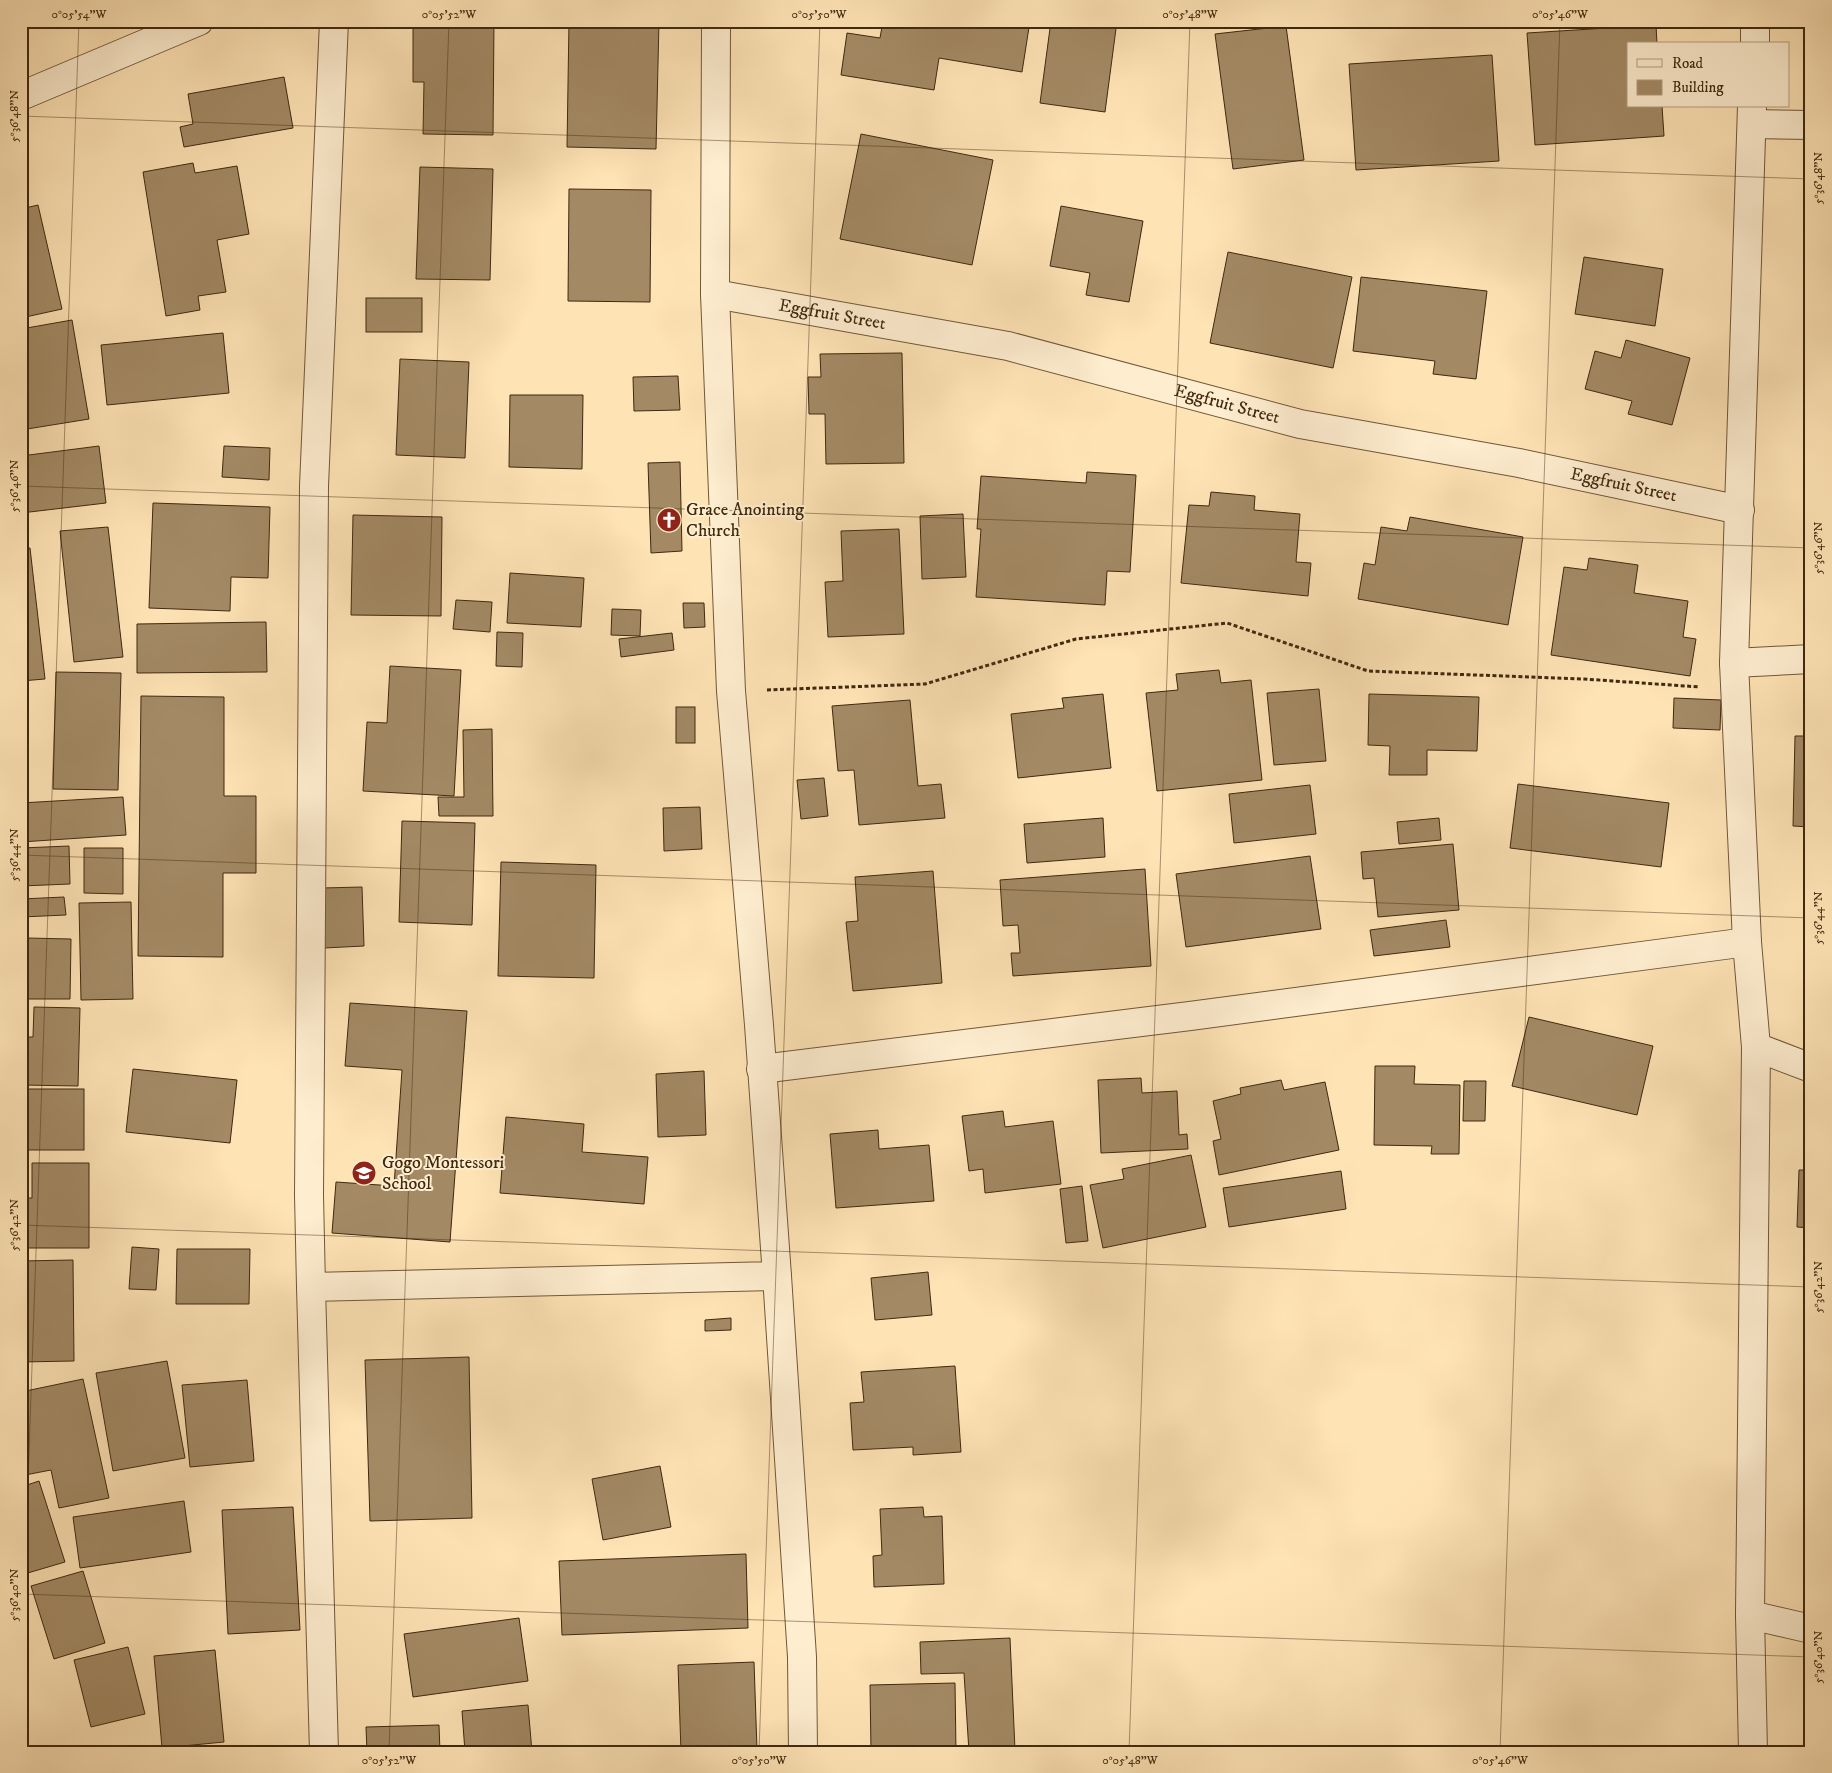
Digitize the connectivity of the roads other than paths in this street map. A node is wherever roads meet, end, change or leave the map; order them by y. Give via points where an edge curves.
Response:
1 (199, 21) edge
2 (334, 21) edge
3 (716, 21) edge
4 (1755, 21) edge
5 (1755, 42) edge
6 (21, 96) edge
7 (1752, 115) edge
8 (1811, 124) edge
9 (715, 294) junction
10 (1740, 510) junction
11 (1811, 659) edge
12 (1734, 663) junction
13 (1747, 942) junction
14 (1756, 1047) junction
15 (1811, 1068) edge
16 (761, 1069) junction
17 (777, 1276) junction
18 (311, 1287) junction
19 (1750, 1615) junction
20 (1811, 1629) edge
21 (324, 1752) edge
22 (803, 1752) edge
23 (1753, 1752) edge

1 - 6 street
2 - 18 street via 314,486
3 - 9 street
4 - 5 street
7 - 8 street
7 - 10 street
9 - 10 street, Eggfruit Street via 1008,346 1300,424 1519,463
9 - 16 street via 731,691
10 - 12 street
11 - 12 street
12 - 13 street
13 - 14 street
13 - 16 street
14 - 15 street
14 - 19 street
16 - 17 street
17 - 18 street
17 - 22 street via 802,1657
18 - 21 street
19 - 20 street
19 - 23 street

